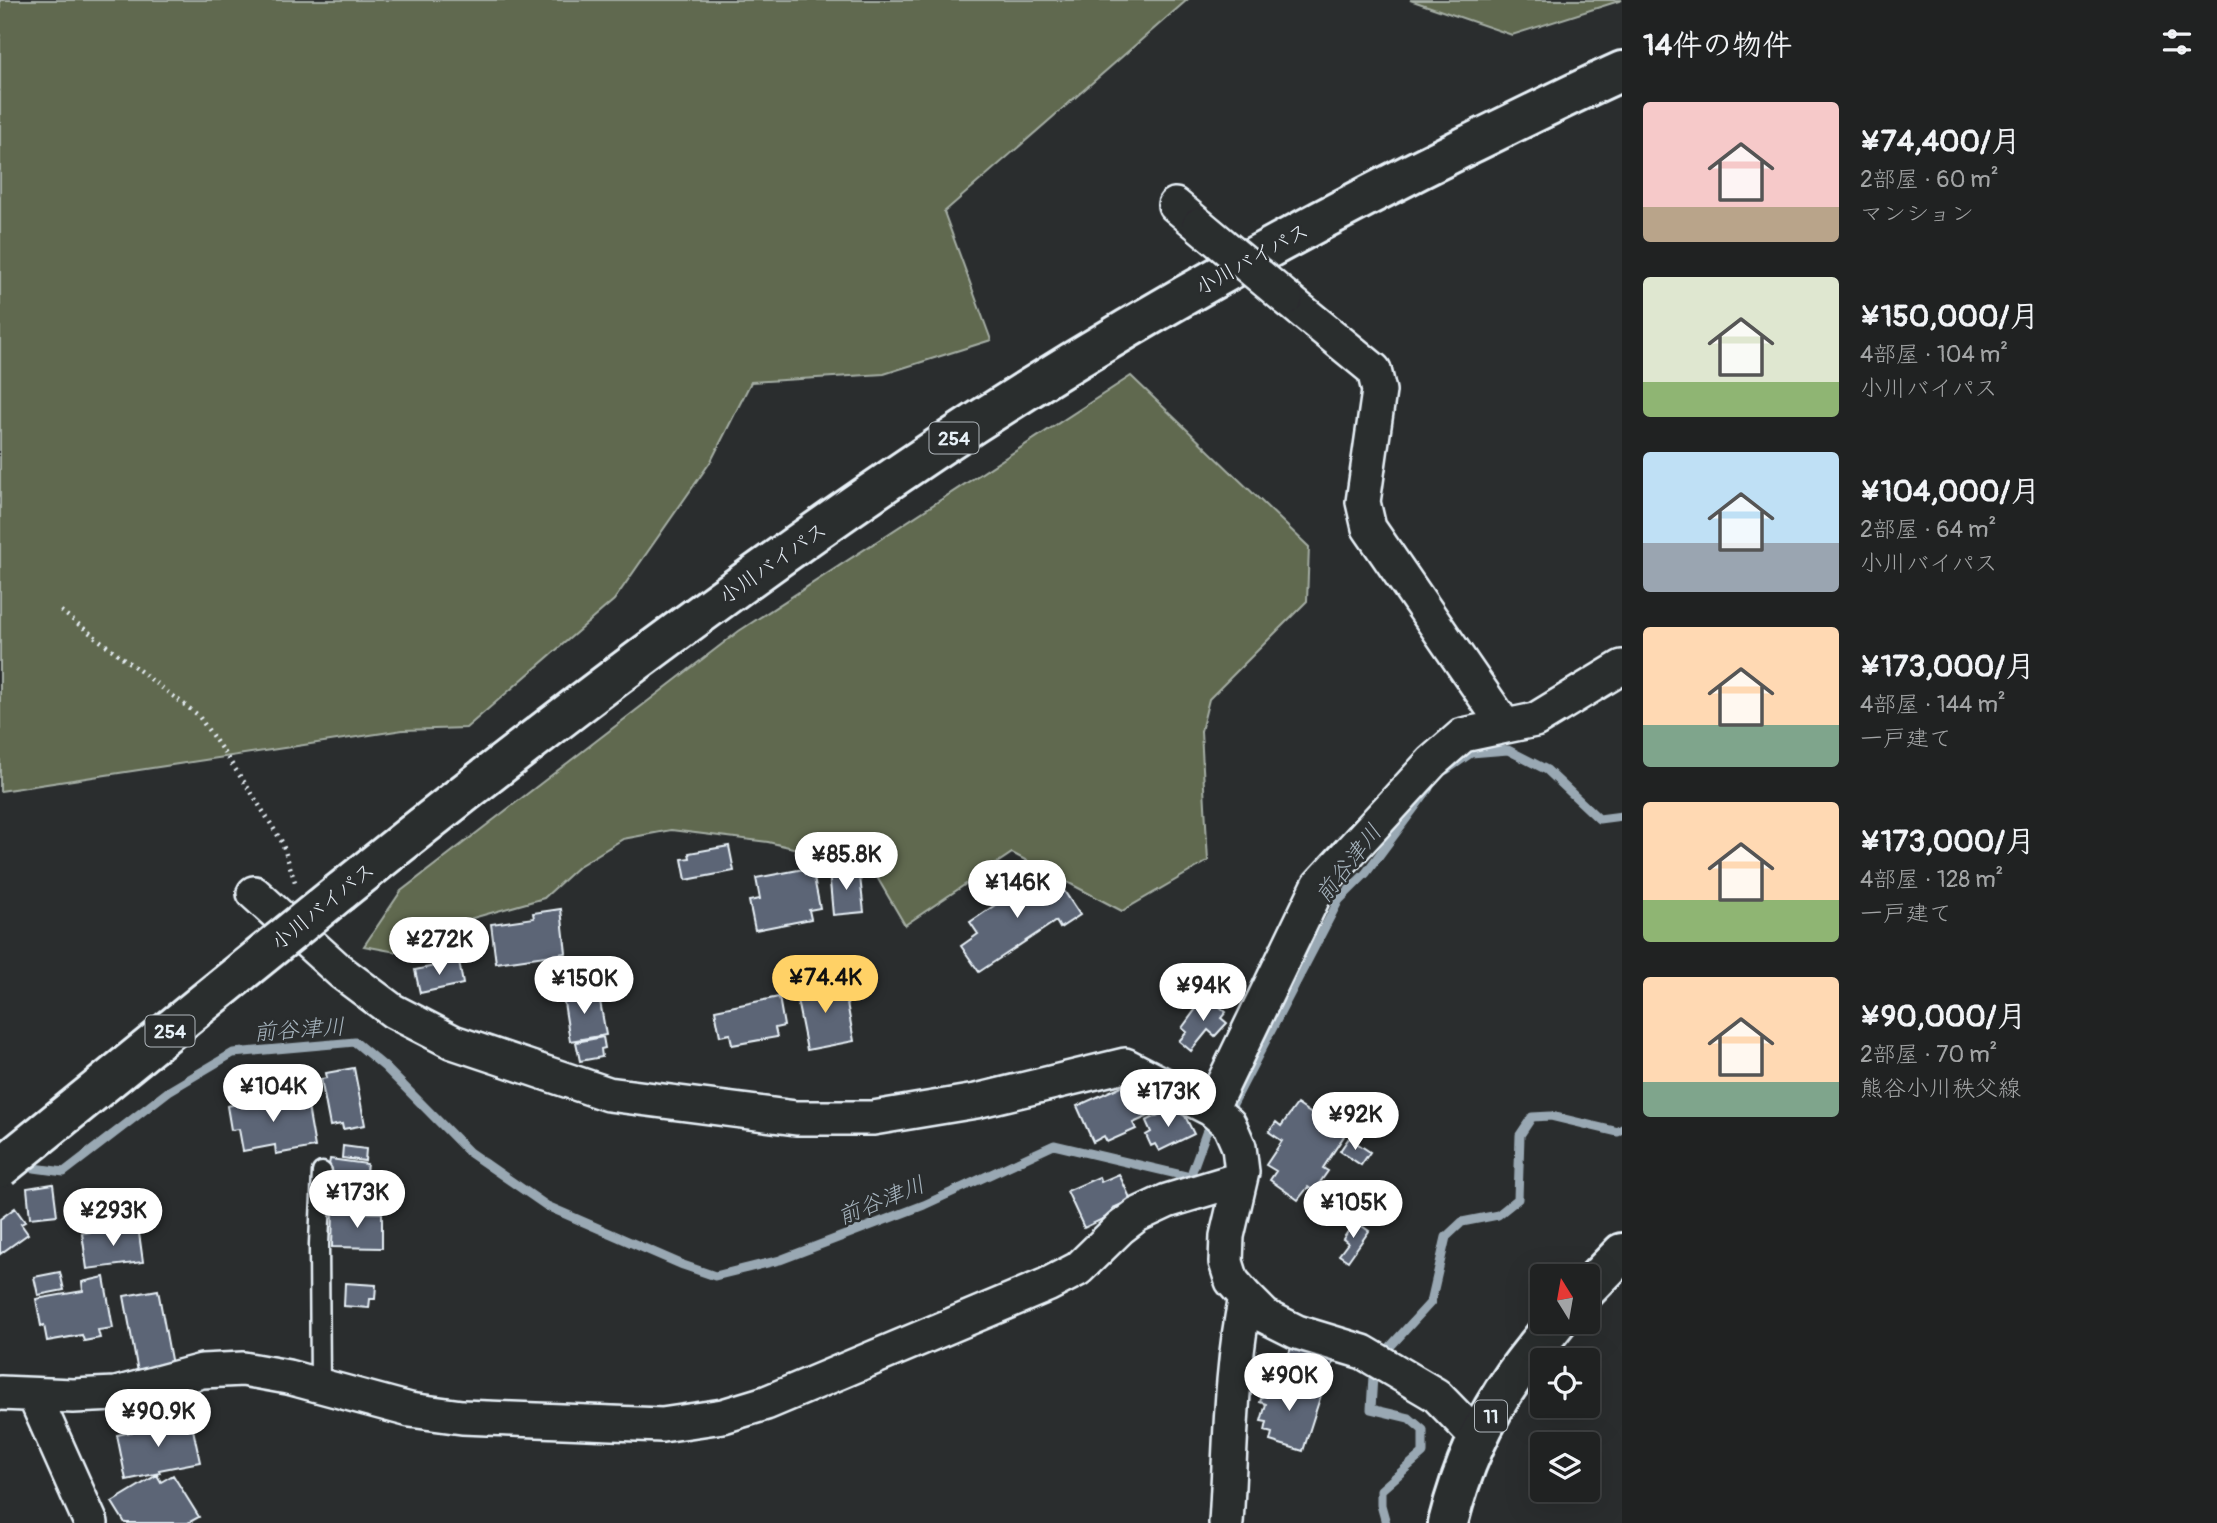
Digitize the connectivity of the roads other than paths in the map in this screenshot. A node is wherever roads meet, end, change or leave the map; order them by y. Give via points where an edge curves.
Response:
1 (1622, 71) edge
2 (1187, 215) dead end
3 (1622, 667) edge
4 (1505, 726) junction
5 (254, 893) dead end
6 (1211, 1109) junction
7 (0, 1168) edge
8 (322, 1172) dead end
9 (1240, 1179) junction
10 (1622, 1253) edge
11 (1600, 1276) edge
12 (1246, 1297) junction
13 (1547, 1334) edge
14 (320, 1385) junction
15 (0, 1393) edge
16 (34, 1395) junction
17 (1478, 1438) junction
18 (91, 1523) edge
19 (1226, 1523) edge
20 (1448, 1523) edge

1 - 7 main road, 小川バイパス / 254, bridge via 1395,181 1231,269 932,452 774,561 484,777
2 - 4 street, bridge via 1374,370 1379,391 1363,502 1369,528
3 - 4 street via 1535,720
4 - 6 street via 1463,735 1319,885
5 - 6 street via 341,972 393,1011 453,1042 608,1094 796,1118 873,1118 976,1101 1125,1065
6 - 9 street via 1228,1124 1239,1147
8 - 14 lane
9 - 12 street via 1226,1262
9 - 14 street via 1137,1215 1077,1269 1046,1285 766,1403 723,1416 662,1425 462,1417 410,1410
10 - 11 main road
12 - 17 street via 1265,1316 1297,1332 1363,1352 1436,1395
12 - 19 street via 1234,1383
13 - 17 main road, 11 via 1513,1376
14 - 16 street via 243,1369 202,1371 116,1394
15 - 16 street
16 - 18 street
17 - 20 main road, 11

